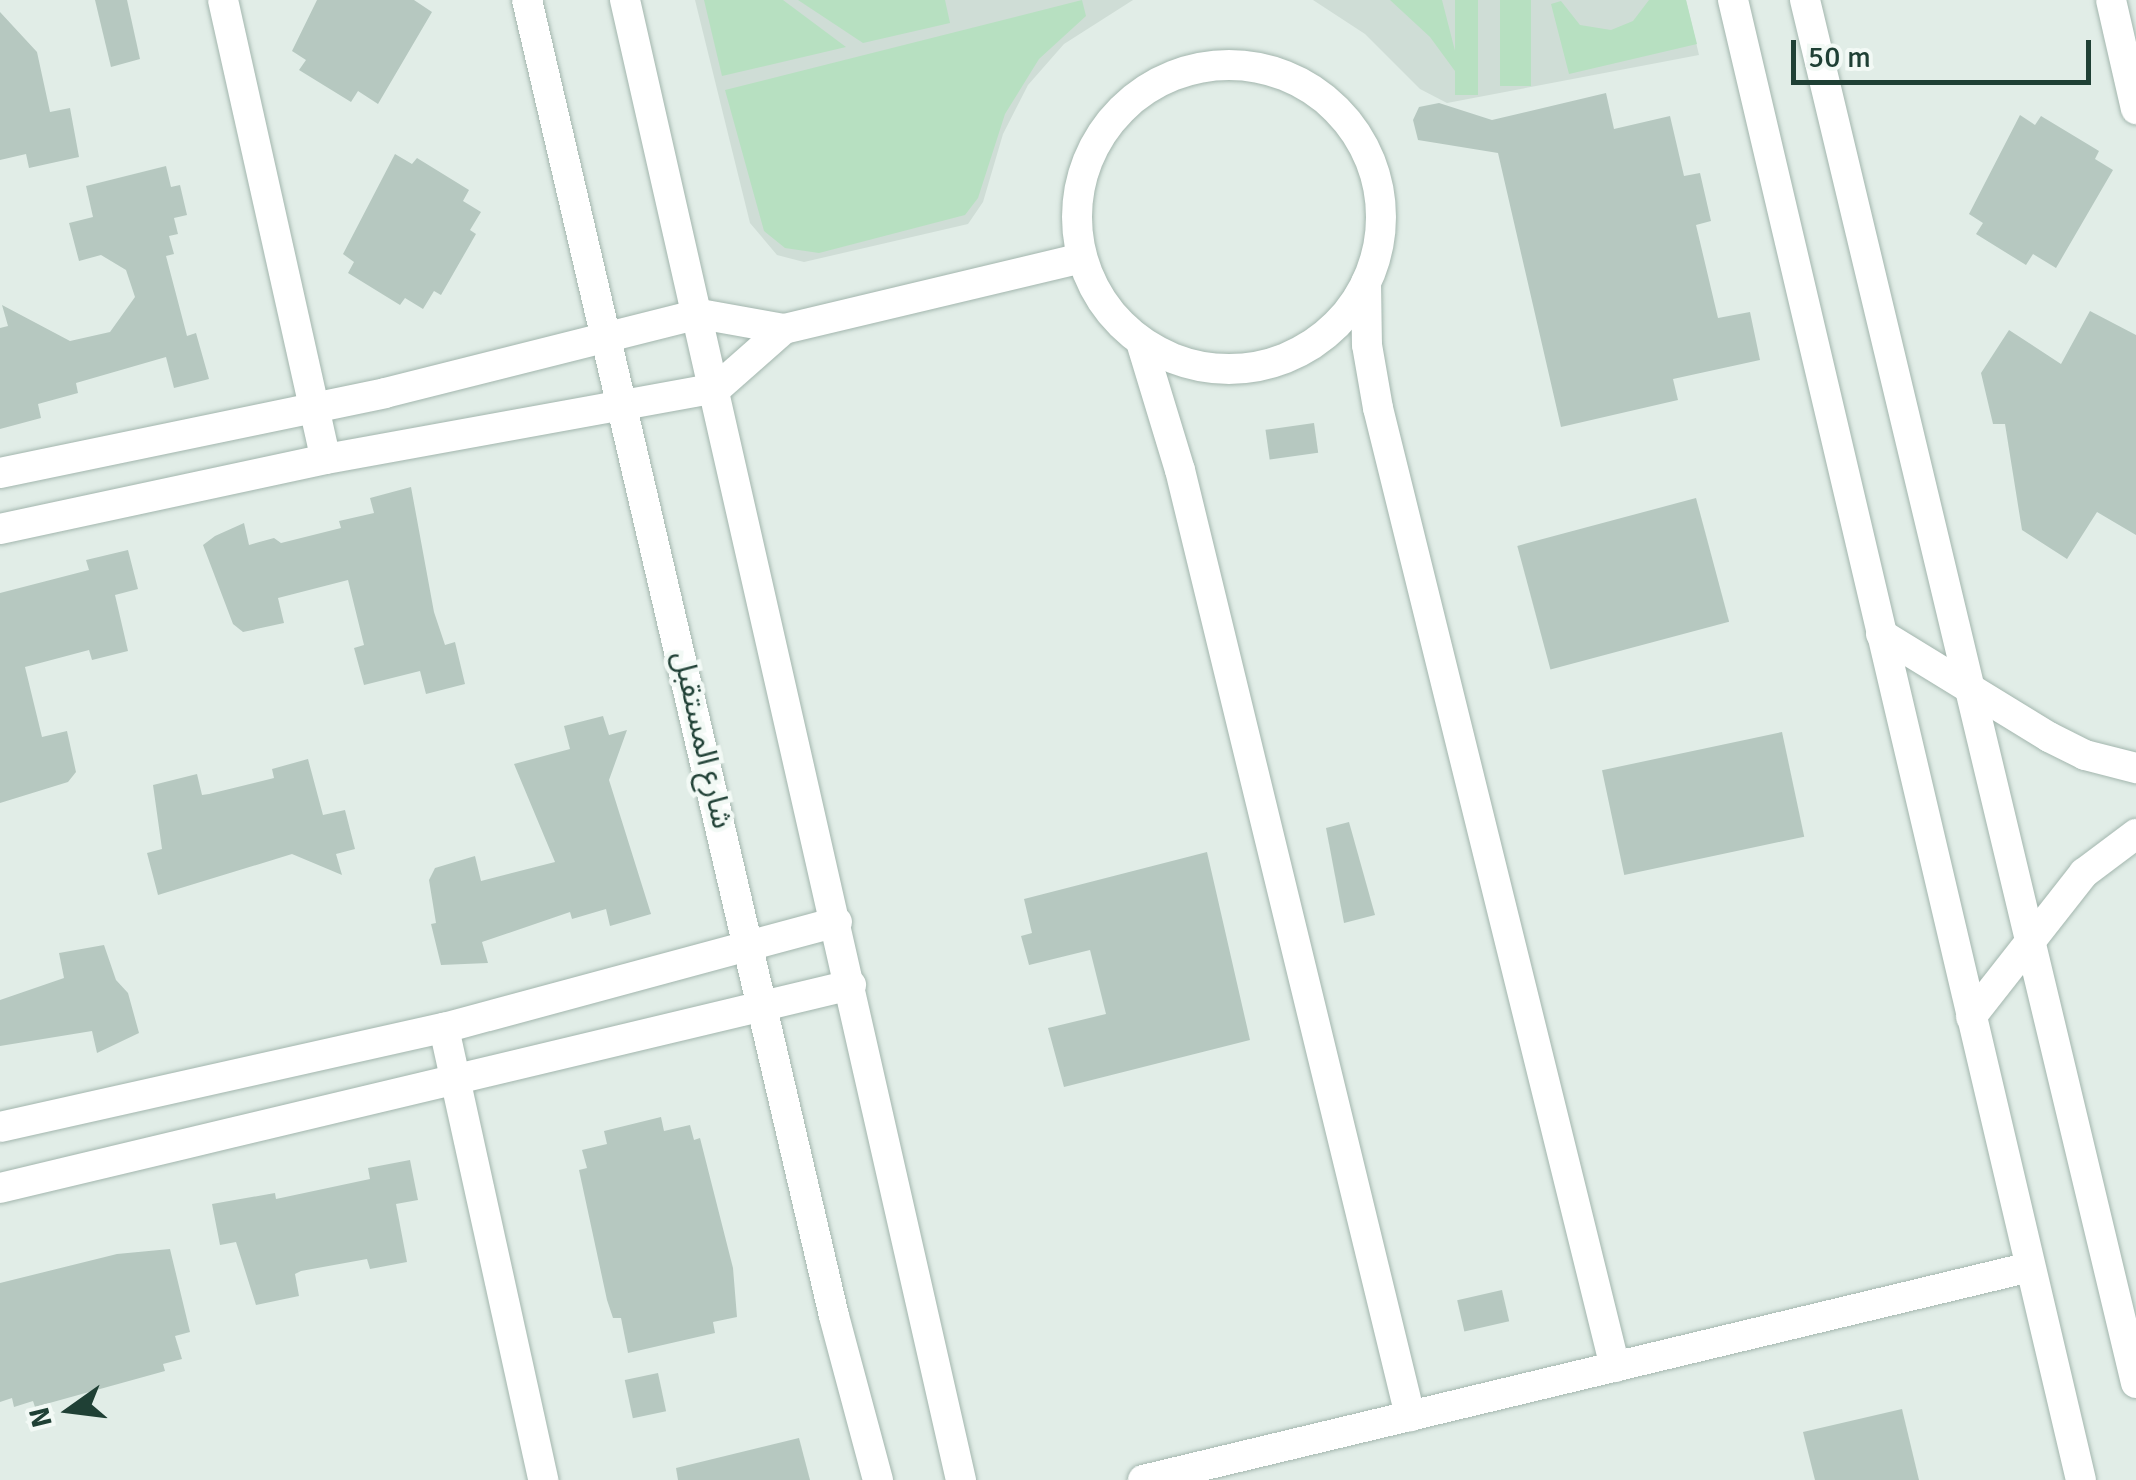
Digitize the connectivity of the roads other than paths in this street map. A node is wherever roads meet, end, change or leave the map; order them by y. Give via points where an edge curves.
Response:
1 (222, 0) edge
2 (527, 0) edge
3 (625, 0) edge
4 (1733, 0) edge
5 (1805, 0) edge
6 (2110, 0) edge
7 (2136, 110) edge
8 (1082, 258) junction
9 (1366, 283) junction
10 (700, 314) junction
11 (784, 329) junction
12 (609, 334) junction
13 (1141, 342) junction
14 (717, 388) junction
15 (626, 406) junction
16 (316, 408) junction
17 (326, 459) junction
18 (0, 473) edge
19 (0, 529) edge
20 (1882, 634) junction
21 (1967, 682) junction
22 (2136, 768) edge
23 (2136, 834) edge
24 (837, 922) junction
25 (2030, 936) junction
26 (749, 944) junction
27 (851, 985) junction
28 (763, 1006) junction
29 (1971, 1017) junction
30 (444, 1028) junction
31 (456, 1082) junction
32 (0, 1126) edge
33 (0, 1188) edge
34 (2030, 1267) junction
35 (1615, 1366) junction
36 (2136, 1383) edge
37 (1410, 1416) junction
38 (543, 1480) edge
39 (878, 1480) edge
40 (961, 1480) edge
41 (1143, 1480) edge
42 (2081, 1480) edge

1 - 16 street
2 - 12 street, شارع المستقبل
3 - 10 street
4 - 20 street
5 - 21 street
6 - 7 street
8 - 9 street via 1077,229 1083,171 1111,120 1155,83 1185,71 1236,65 1288,77 1352,128 1380,203
8 - 11 street
8 - 13 street via 1104,305
9 - 13 street via 1318,341 1285,360 1211,369
9 - 35 street via 1365,329 1378,408
10 - 11 street
10 - 12 street
10 - 14 street
11 - 14 street
12 - 15 street, شارع المستقبل
12 - 16 street
13 - 37 street via 1180,470
14 - 15 street
14 - 24 street
15 - 17 street
15 - 26 street, شارع المستقبل
16 - 17 street
16 - 18 street
17 - 19 street
20 - 21 street
20 - 29 street
21 - 22 street via 2073,749
21 - 25 street
23 - 25 street via 2084,873
24 - 26 street
24 - 27 street
25 - 29 street
25 - 36 street
26 - 28 street, شارع المستقبل
26 - 30 street
27 - 28 street
27 - 40 street
28 - 31 street
28 - 39 street, شارع المستقبل
29 - 34 street
30 - 31 street
30 - 32 street
31 - 33 street
31 - 38 street
34 - 35 street
34 - 42 street
35 - 37 street
37 - 41 street

